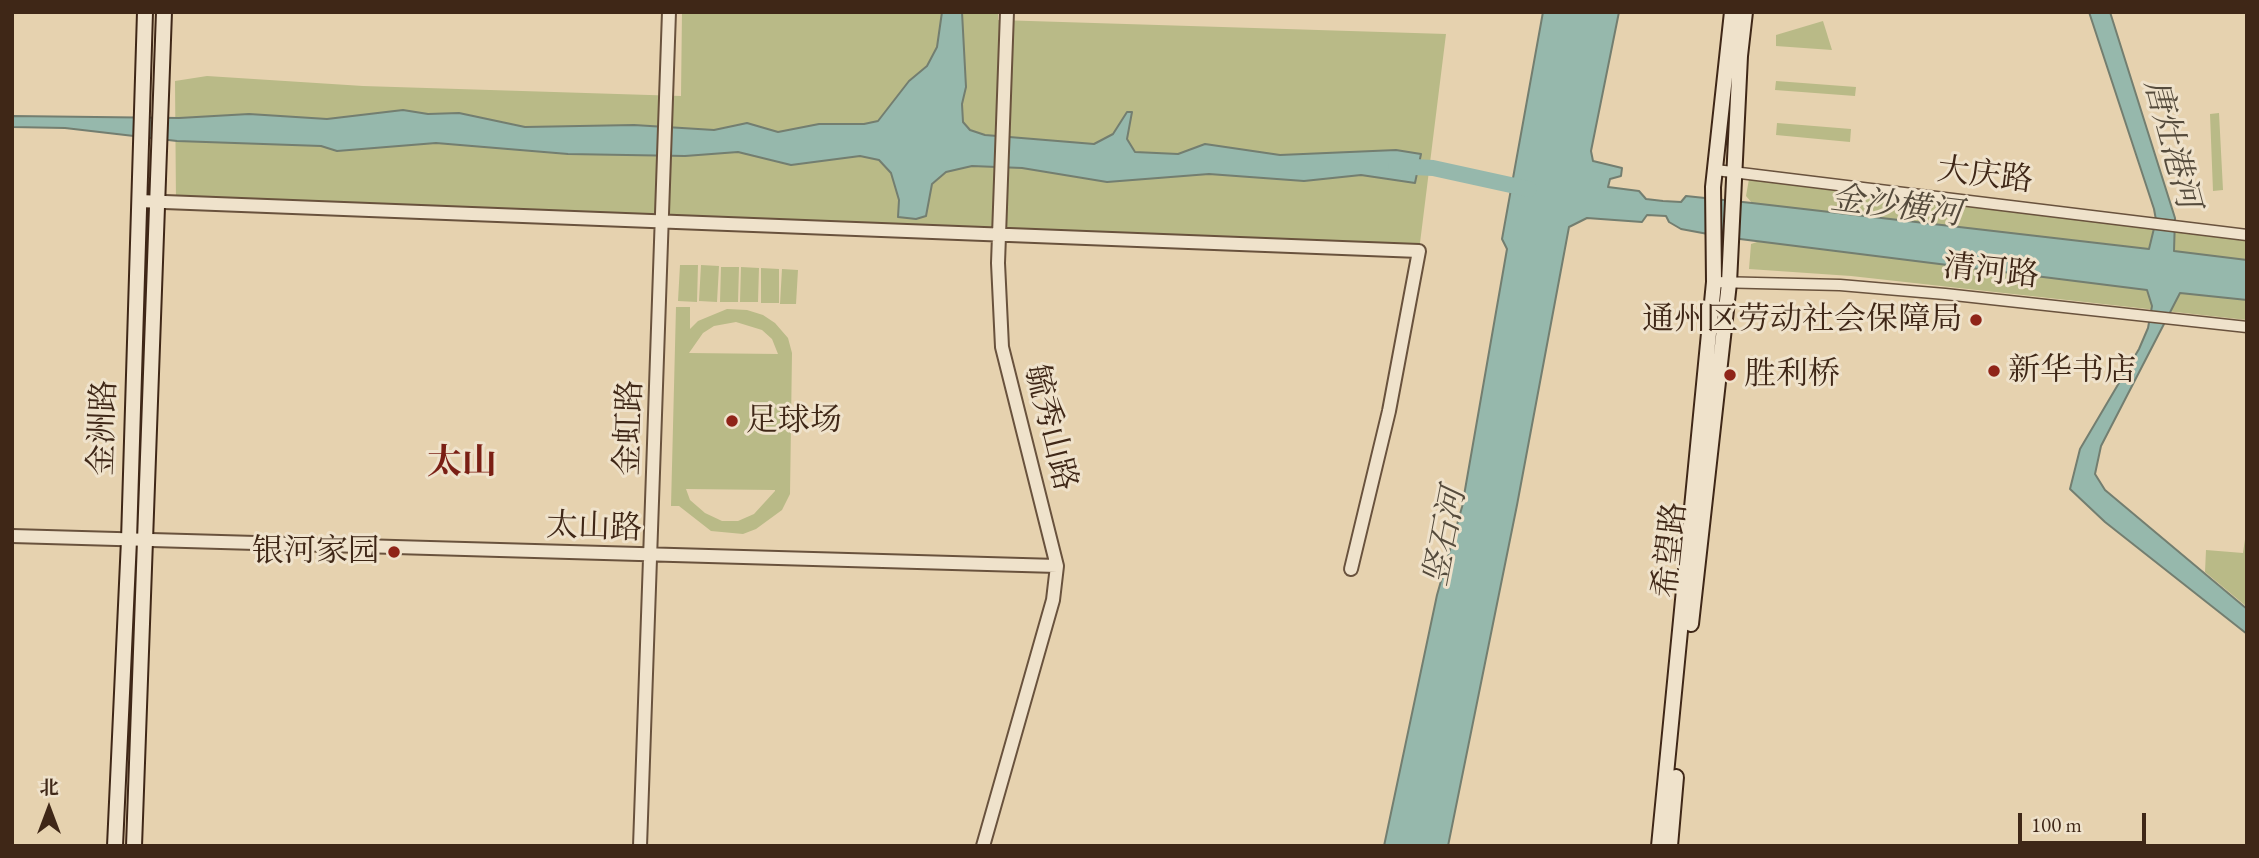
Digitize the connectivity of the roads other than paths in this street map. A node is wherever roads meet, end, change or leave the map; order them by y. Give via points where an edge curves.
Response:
1 (145, 12) edge
2 (164, 12) edge
3 (669, 12) edge
4 (1007, 12) edge
5 (1732, 12) edge
6 (1745, 12) edge
7 (1716, 170) junction
8 (1734, 172) junction
9 (139, 201) junction
10 (159, 203) junction
11 (664, 221) junction
12 (999, 233) junction
13 (2247, 235) edge
14 (1719, 278) junction
15 (2247, 327) edge
16 (12, 536) edge
17 (129, 540) junction
18 (144, 541) junction
19 (651, 555) junction
20 (1057, 566) junction
21 (1351, 569) dead end
22 (115, 846) edge
23 (134, 846) edge
24 (640, 846) edge
25 (983, 846) edge
26 (1659, 846) edge
27 (1670, 846) edge

1 - 9 main road, 金洲路
2 - 10 main road, 金洲路
3 - 11 street, 金虹路
4 - 12 street, 毓秀山路
5 - 7 main road
6 - 8 main road
7 - 8 street, 大庆路
7 - 14 main road
8 - 13 street, 大庆路
8 - 14 main road, 希望路 via 1730,261
9 - 10 street
9 - 17 main road, 金洲路
10 - 11 street
10 - 18 main road, 金洲路
11 - 12 street
11 - 19 street, 金虹路
12 - 20 street, 毓秀山路 via 1002,347
12 - 21 street via 1419,251
14 - 15 street, 清河路 via 1840,285
14 - 26 main road, 希望路
14 - 27 main road, 希望路
16 - 17 street, 太山路
17 - 18 street, 太山路
17 - 22 main road, 金洲路
18 - 19 street, 太山路
18 - 23 main road, 金洲路
19 - 20 street, 太山路
19 - 24 street, 金虹路
20 - 25 street, 毓秀山路 via 1053,600

